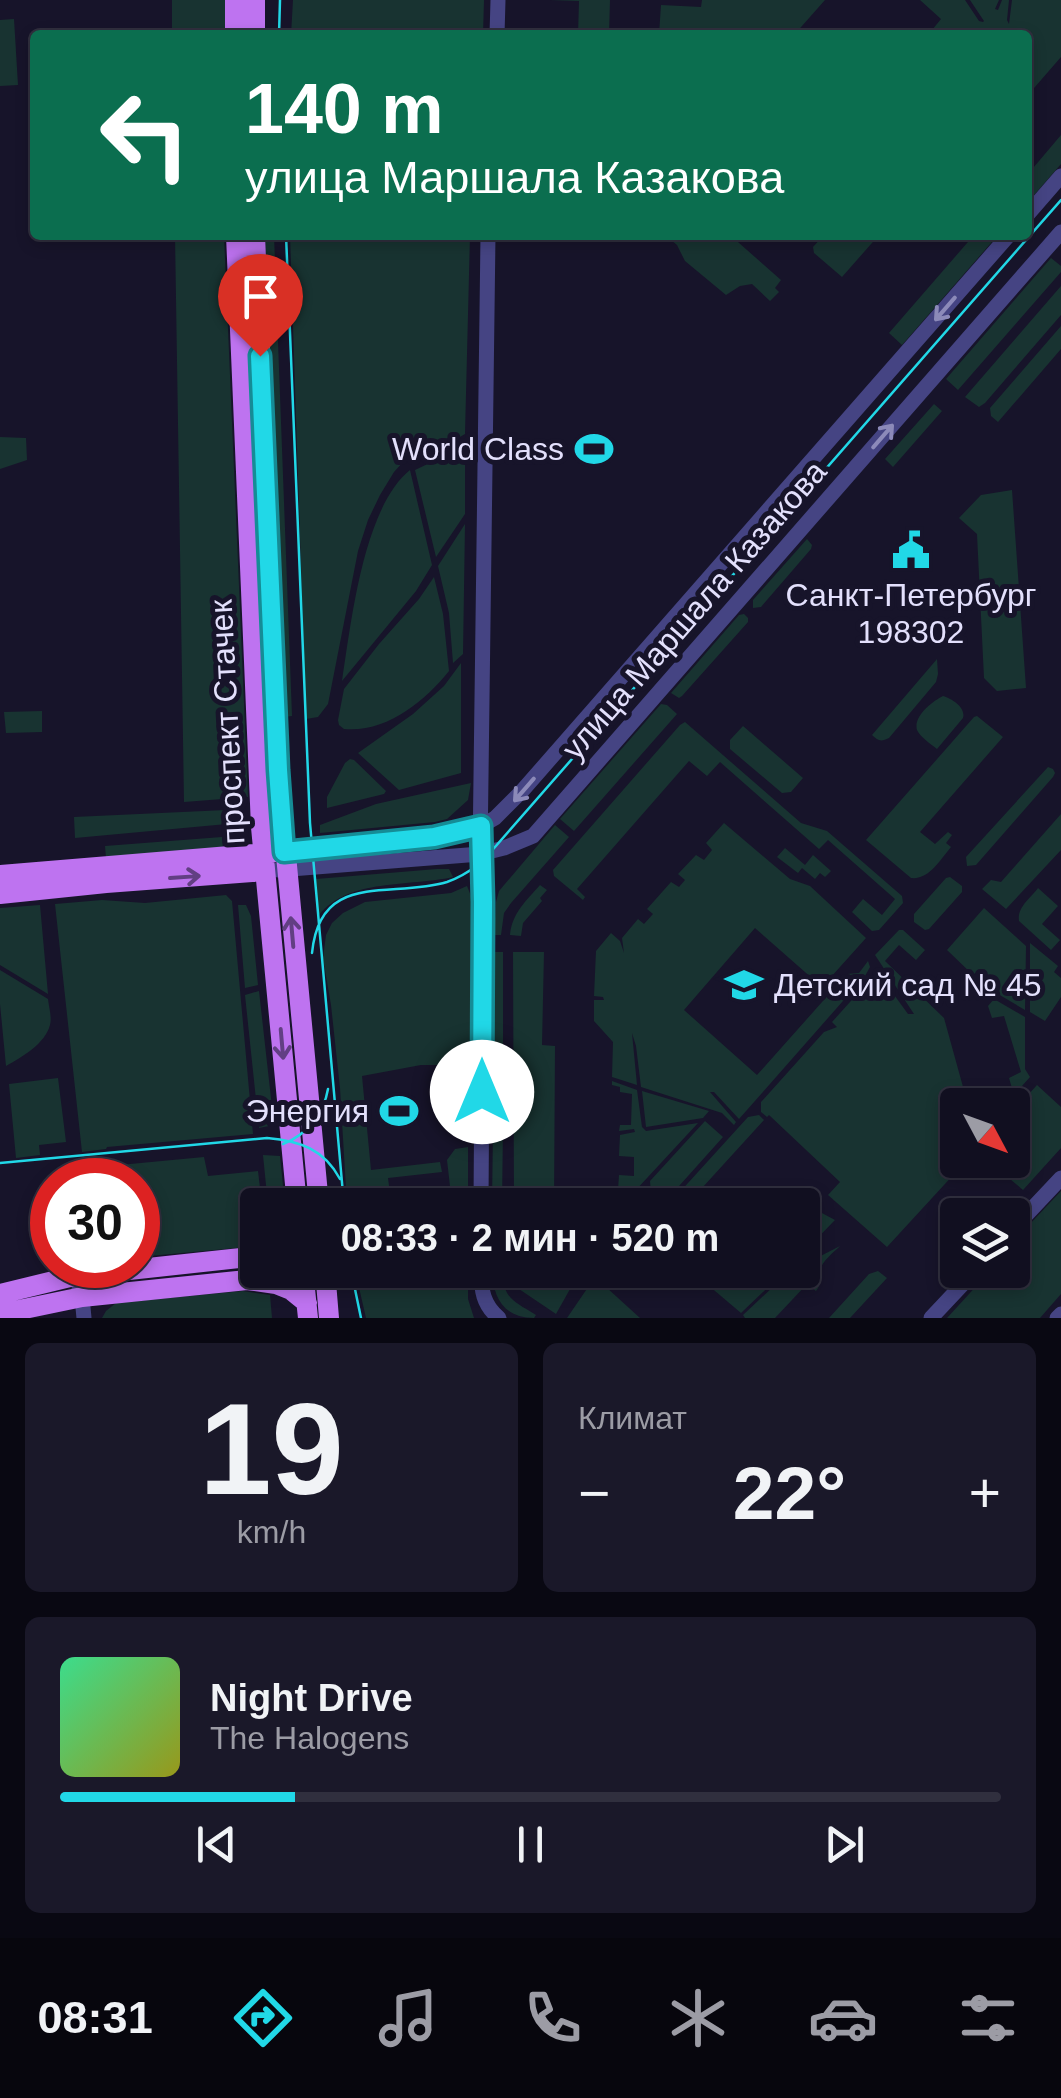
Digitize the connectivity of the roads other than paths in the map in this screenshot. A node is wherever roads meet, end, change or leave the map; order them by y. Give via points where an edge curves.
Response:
1 (235, 0) edge
2 (255, 0) edge
3 (498, 0) edge
4 (235, 30) edge
5 (255, 30) edge
6 (497, 30) edge
7 (1061, 176) edge
8 (1032, 209) edge
9 (1061, 232) edge
10 (236, 240) edge
11 (255, 240) edge
12 (488, 240) edge
13 (1005, 240) edge
14 (481, 826) junction
15 (480, 854) junction
16 (274, 861) junction
17 (0, 875) edge
18 (0, 894) edge
19 (1061, 1178) edge
20 (296, 1188) edge
21 (316, 1188) edge
22 (481, 1188) edge
23 (1030, 1211) edge
24 (240, 1258) edge
25 (160, 1267) edge
26 (30, 1287) edge
27 (326, 1288) edge
28 (482, 1288) edge
29 (959, 1288) edge
30 (0, 1294) edge
31 (75, 1308) edge
32 (307, 1311) edge
33 (0, 1314) edge
34 (496, 1315) edge
35 (329, 1318) edge
36 (931, 1318) edge

1 - 4 main road
2 - 5 main road
3 - 6 street
7 - 8 street
15 -> 9 street, улица Маршала Казакова via 532,836
10 - 16 main road, проспект Стачек via 254,676
11 - 16 main road, проспект Стачек via 278,770
12 - 14 street
13 -> 14 street, улица Маршала Казакова via 510,805
14 - 15 street
14 - 16 street, улица Маршала Казакова
15 - 16 street, улица Маршала Казакова
15 - 22 street
16 - 17 main road
18 -> 16 main road
16 -> 20 main road, проспект Стачек
21 -> 16 main road, проспект Стачек
19 - 23 street
24 - 25 main road
26 - 30 main road
27 - 35 main road
28 - 34 street
29 - 36 street
31 - 32 main road via 247,1280 292,1290
31 - 33 main road

